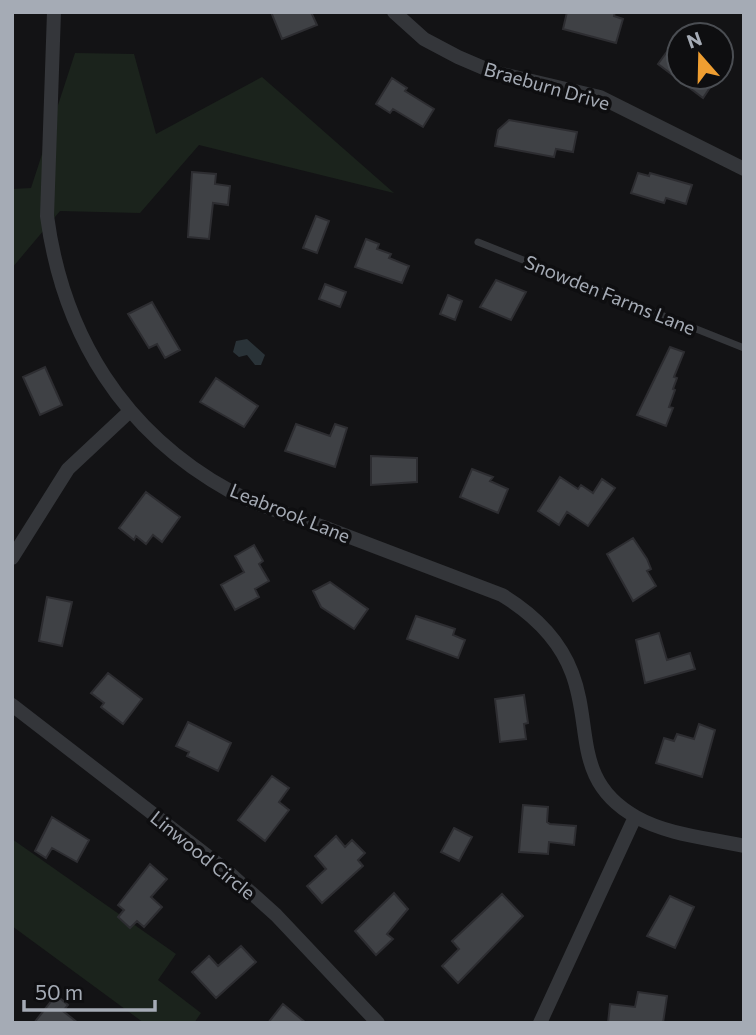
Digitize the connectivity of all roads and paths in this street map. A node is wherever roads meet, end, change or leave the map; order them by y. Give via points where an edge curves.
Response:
1 (54, 12) edge
2 (394, 12) edge
3 (744, 169) edge
4 (478, 242) dead end
5 (744, 348) edge
6 (130, 411) junction
7 (12, 558) edge
8 (12, 705) edge
9 (635, 817) junction
10 (744, 846) edge
11 (378, 1023) edge
12 (540, 1023) edge

1 - 6 street, Leabrook Lane via 47,216 51,246 60,284 88,351
2 - 3 street, Braeburn Drive via 424,39 458,57 493,72 600,97
4 - 5 lane, Snowden Farms Lane
6 - 7 street via 68,469
6 - 9 street, Leabrook Lane via 167,448 233,492 502,595 524,609 559,648 572,672 590,765 609,794
8 - 11 street, Linwood Circle via 227,871 276,915
9 - 10 street, Leabrook Lane
9 - 12 street

